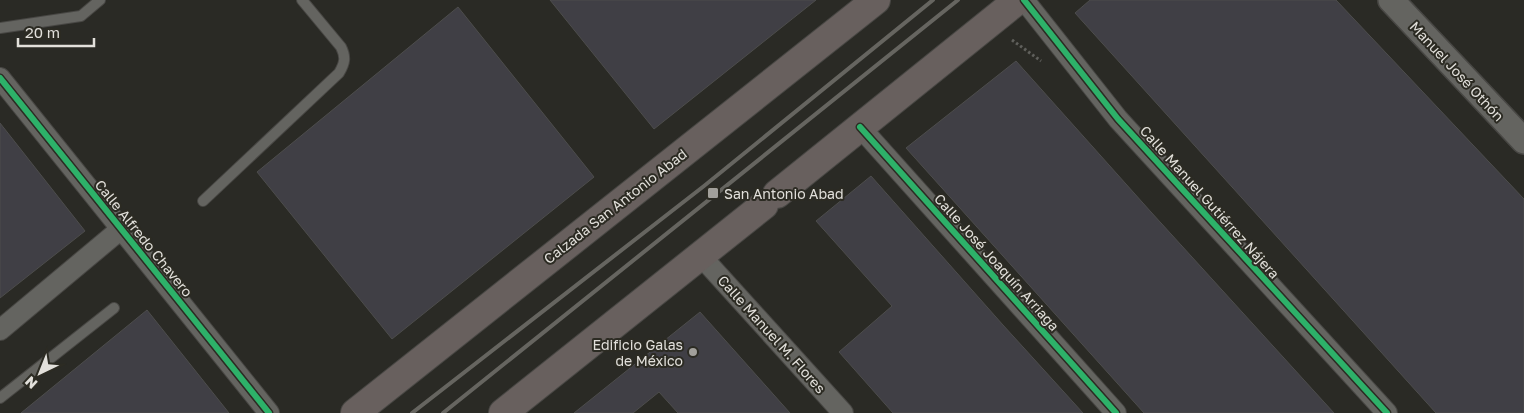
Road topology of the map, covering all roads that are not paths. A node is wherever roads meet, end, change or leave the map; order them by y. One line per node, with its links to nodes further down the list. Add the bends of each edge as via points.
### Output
1 (100, 0): 7 (lane, via 81,16)
2 (302, 0): 11 (lane, via 340,47 345,56 344,65)
3 (876, 0): 18 (highway, Calzada San Antonio Abad)
4 (1018, 0): 9 (highway)
5 (1024, 0): 22 (street, Calle Manuel Gutiérrez Nájera, via 1118,119)
6 (1391, 0): 10 (street, Manuel José Othón)
7 (0, 28)
8 (0, 78): 12 (street, Calle Alfredo Chavero)
9 (860, 127): 13 (highway); 21 (street, Calle José Joaquín Arriaga)
10 (1524, 141)
11 (203, 201)
12 (121, 229): 15 (street); 17 (street, Calle Alfredo Chavero)
13 (700, 255): 19 (highway); 20 (street, Calle Manuel M. Flores)
14 (114, 308): 16 (lane)
15 (0, 330)
16 (0, 398)
17 (269, 413)
18 (356, 413)
19 (503, 413)
20 (843, 413)
21 (1116, 413)
22 (1387, 413)

